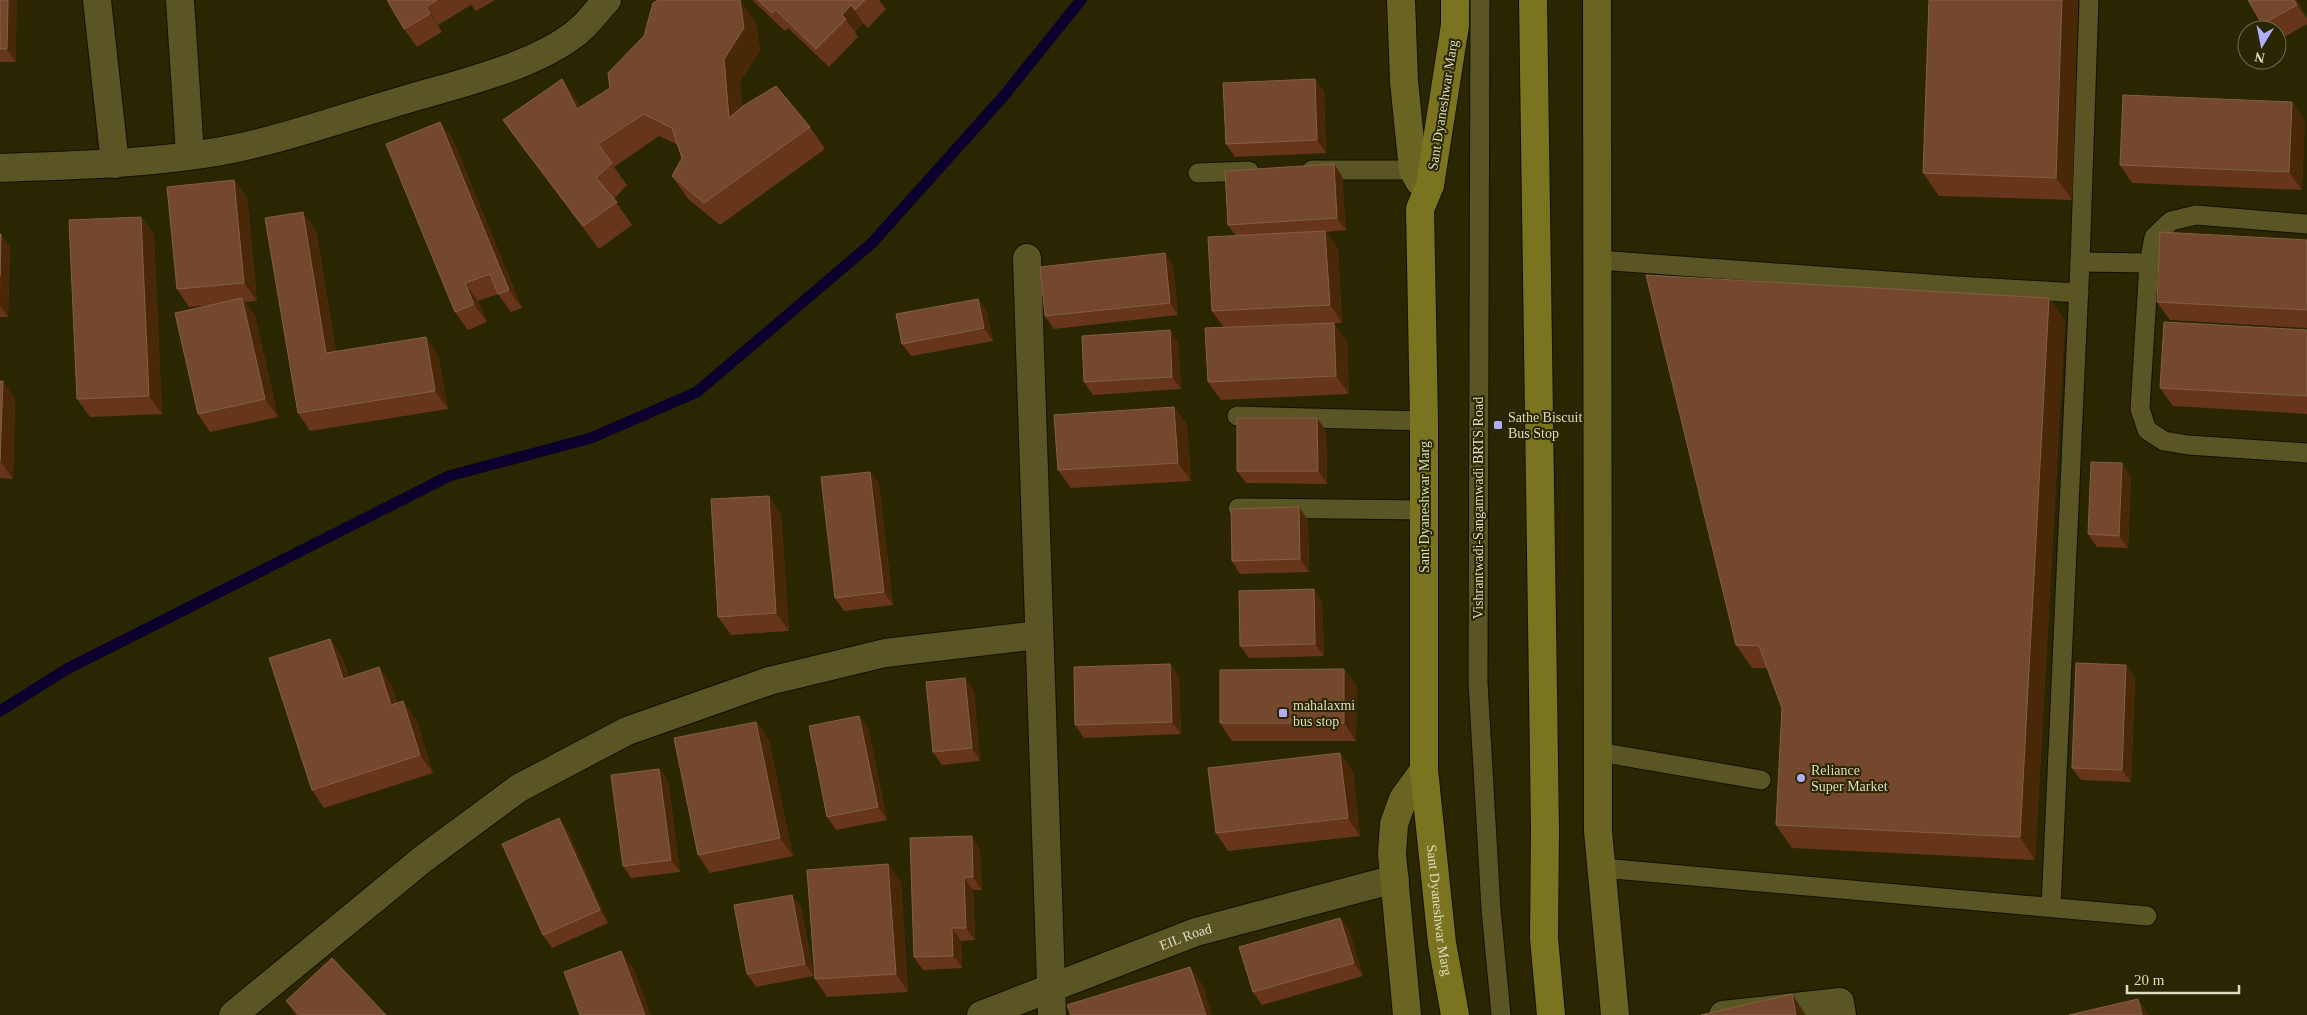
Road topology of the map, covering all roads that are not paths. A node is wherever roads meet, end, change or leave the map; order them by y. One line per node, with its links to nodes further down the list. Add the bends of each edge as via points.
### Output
1 (98, 0): 11 (street)
2 (180, 0): 10 (street)
3 (607, 0): 10 (street, via 583,27 553,48 517,64 300,130 222,150)
4 (1401, 0): 16 (street, via 1404,81)
5 (1454, 0): 16 (main road, Sant Dyaneshwar Marg, via 1456,25)
6 (1480, 0): 42 (lane, Vishrantwadi-Sangamwadi BRTS Road, via 1478,682 1491,909)
7 (1533, 0): 43 (main road, via 1544,938)
8 (1597, 0): 19 (street)
9 (2089, 0): 20 (lane)
10 (190, 154): 11 (street)
11 (115, 164): 12 (street)
12 (0, 168)
13 (1293, 170): 16 (lane, via 1350,169)
14 (1264, 171): 15 (lane)
15 (1198, 173)
16 (1422, 178): 24 (main road, Sant Dyaneshwar Marg)
17 (2307, 224): 21 (lane, via 2196,215 2171,221 2154,237)
18 (1026, 258): 28 (street)
19 (1598, 260): 22 (lane); 29 (street)
20 (2080, 262): 21 (lane); 22 (lane)
21 (2149, 263): 25 (lane, via 2140,409 2146,430 2164,441 2188,445)
22 (2079, 293): 34 (lane)
23 (1237, 416): 24 (lane)
24 (1424, 421): 27 (main road, Sant Dyaneshwar Marg)
25 (2307, 453)
26 (1238, 508): 27 (lane)
27 (1424, 510): 30 (main road, Sant Dyaneshwar Marg)
28 (1039, 635): 36 (street); 37 (street, via 885,653 769,681 627,731 519,788 423,859)
29 (1599, 752): 31 (lane); 32 (street, via 1598,831)
30 (1424, 770): 33 (street, via 1403,800 1394,824 1392,854); 41 (main road, Sant Dyaneshwar Marg, via 1442,943)
31 (1761, 780)
32 (1602, 868): 34 (lane); 44 (street)
33 (1396, 879): 36 (street, EIL Road, via 1196,932); 40 (street)
34 (2051, 907): 35 (lane)
35 (2147, 916)
36 (1051, 988): 38 (street, EIL Road); 39 (street)
37 (233, 1015)
38 (981, 1015)
39 (1052, 1015)
40 (1407, 1015)
41 (1455, 1015)
42 (1501, 1015)
43 (1551, 1015)
44 (1615, 1015)
45 (1723, 1015): 46 (street, via 1840,1002)
46 (1842, 1015)

